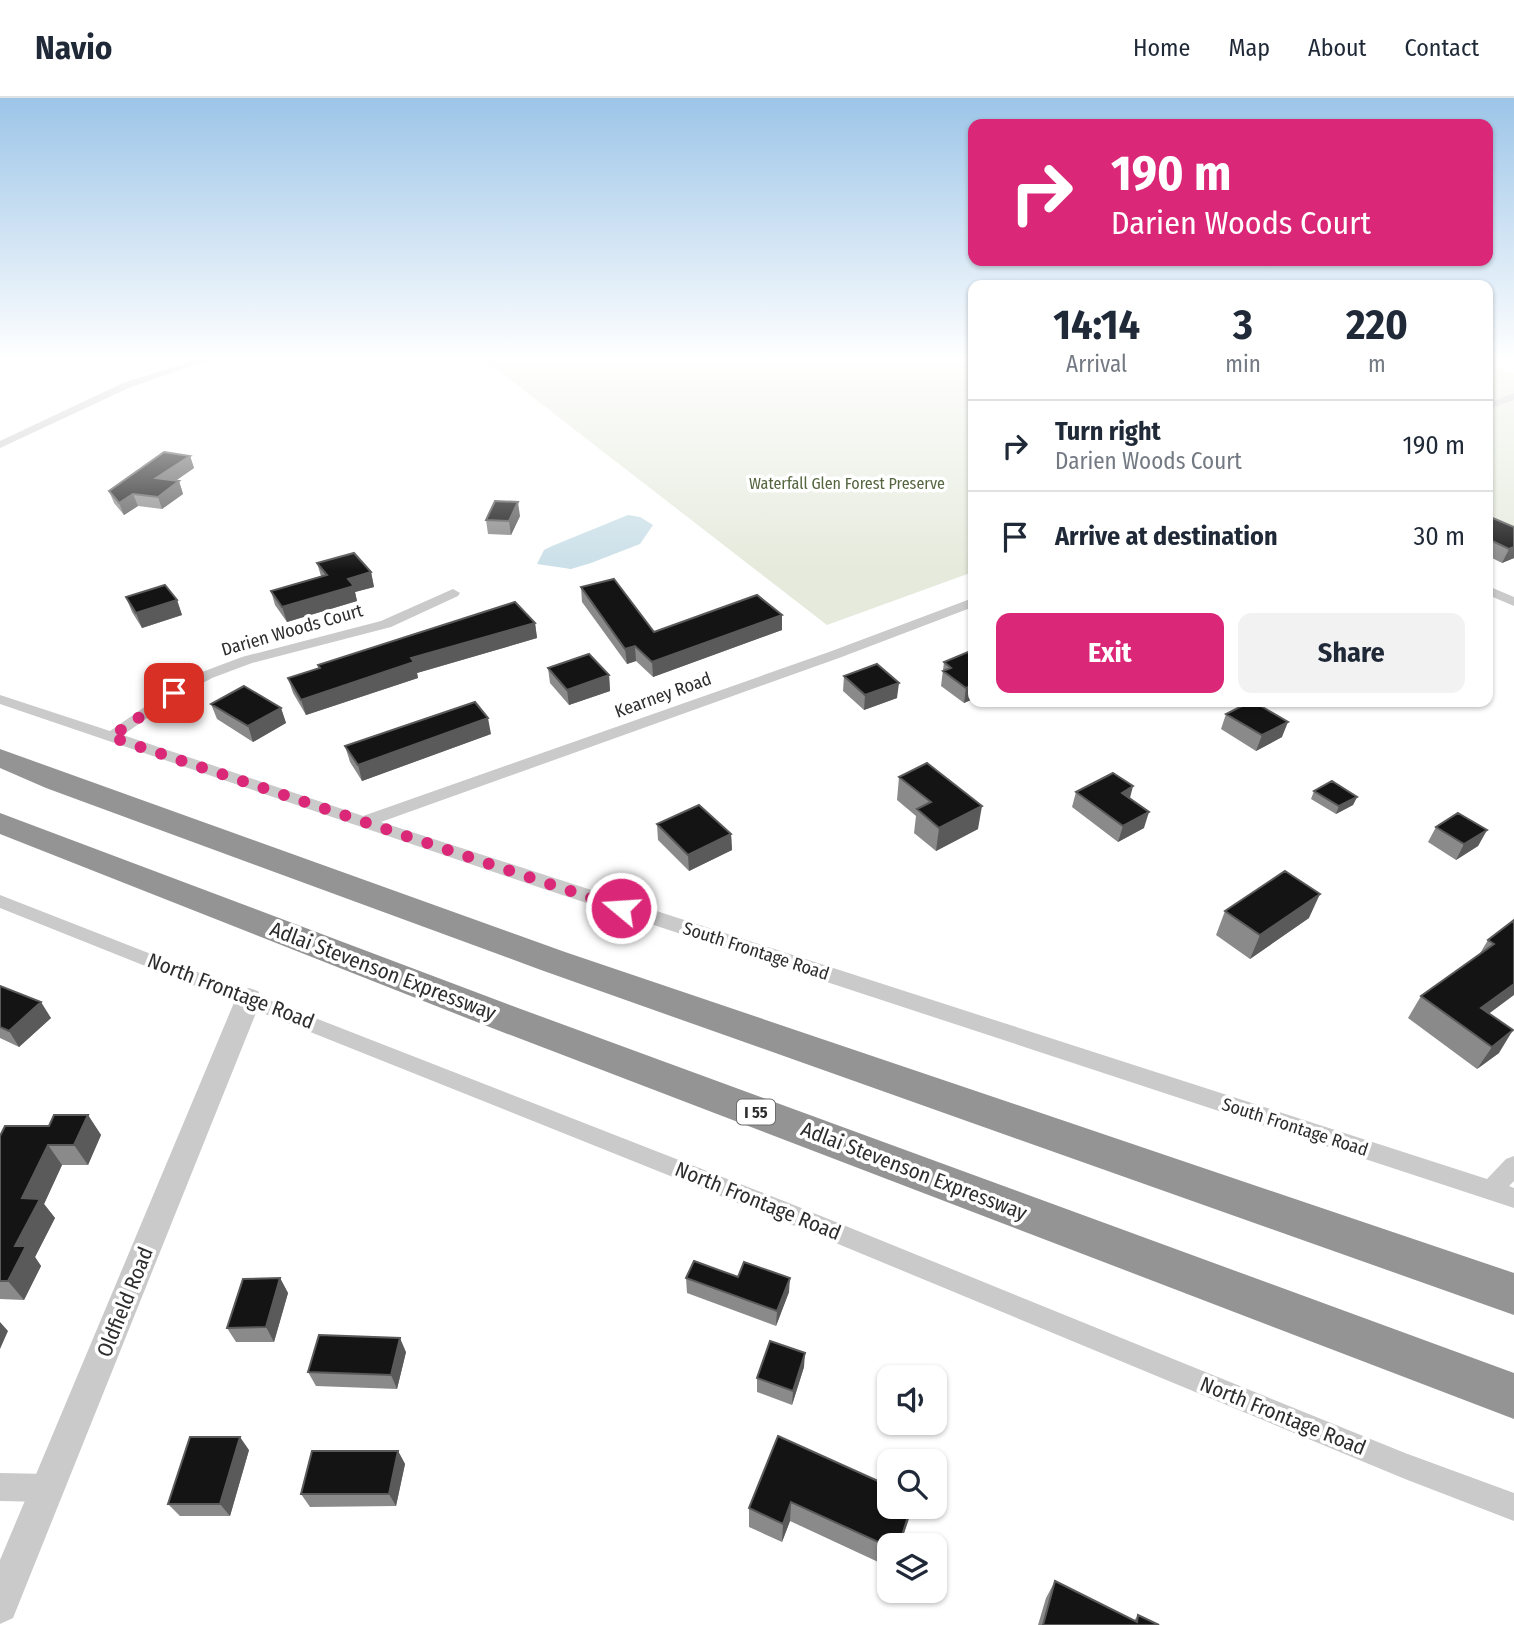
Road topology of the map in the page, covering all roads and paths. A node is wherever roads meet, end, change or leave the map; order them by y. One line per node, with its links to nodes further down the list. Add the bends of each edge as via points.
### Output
1 (33, 429): 2 (street)
2 (0, 445)
3 (1493, 592): 5 (street)
4 (453, 593): 8 (street, Darien Woods Court, via 359,632 247,660 207,675)
5 (1514, 602)
6 (968, 604): 10 (street, Kearney Road)
7 (0, 699): 8 (street, South Frontage Road)
8 (111, 737): 10 (street, South Frontage Road)
9 (0, 758): 17 (highway, via 553,961)
10 (366, 821): 15 (street, South Frontage Road, via 555,887)
11 (0, 824): 18 (highway, Adlai Stevenson Expressway / I 55)
12 (0, 901): 13 (street, North Frontage Road)
13 (249, 998): 20 (street, Oldfield Road); 21 (street, North Frontage Road)
14 (1514, 1166): 15 (street)
15 (1491, 1190): 16 (street, South Frontage Road)
16 (1514, 1198)
17 (1514, 1294)
18 (1514, 1396)
19 (0, 1487): 20 (street)
20 (48, 1488): 22 (street, Oldfield Road)
21 (1514, 1507)
22 (0, 1605)

